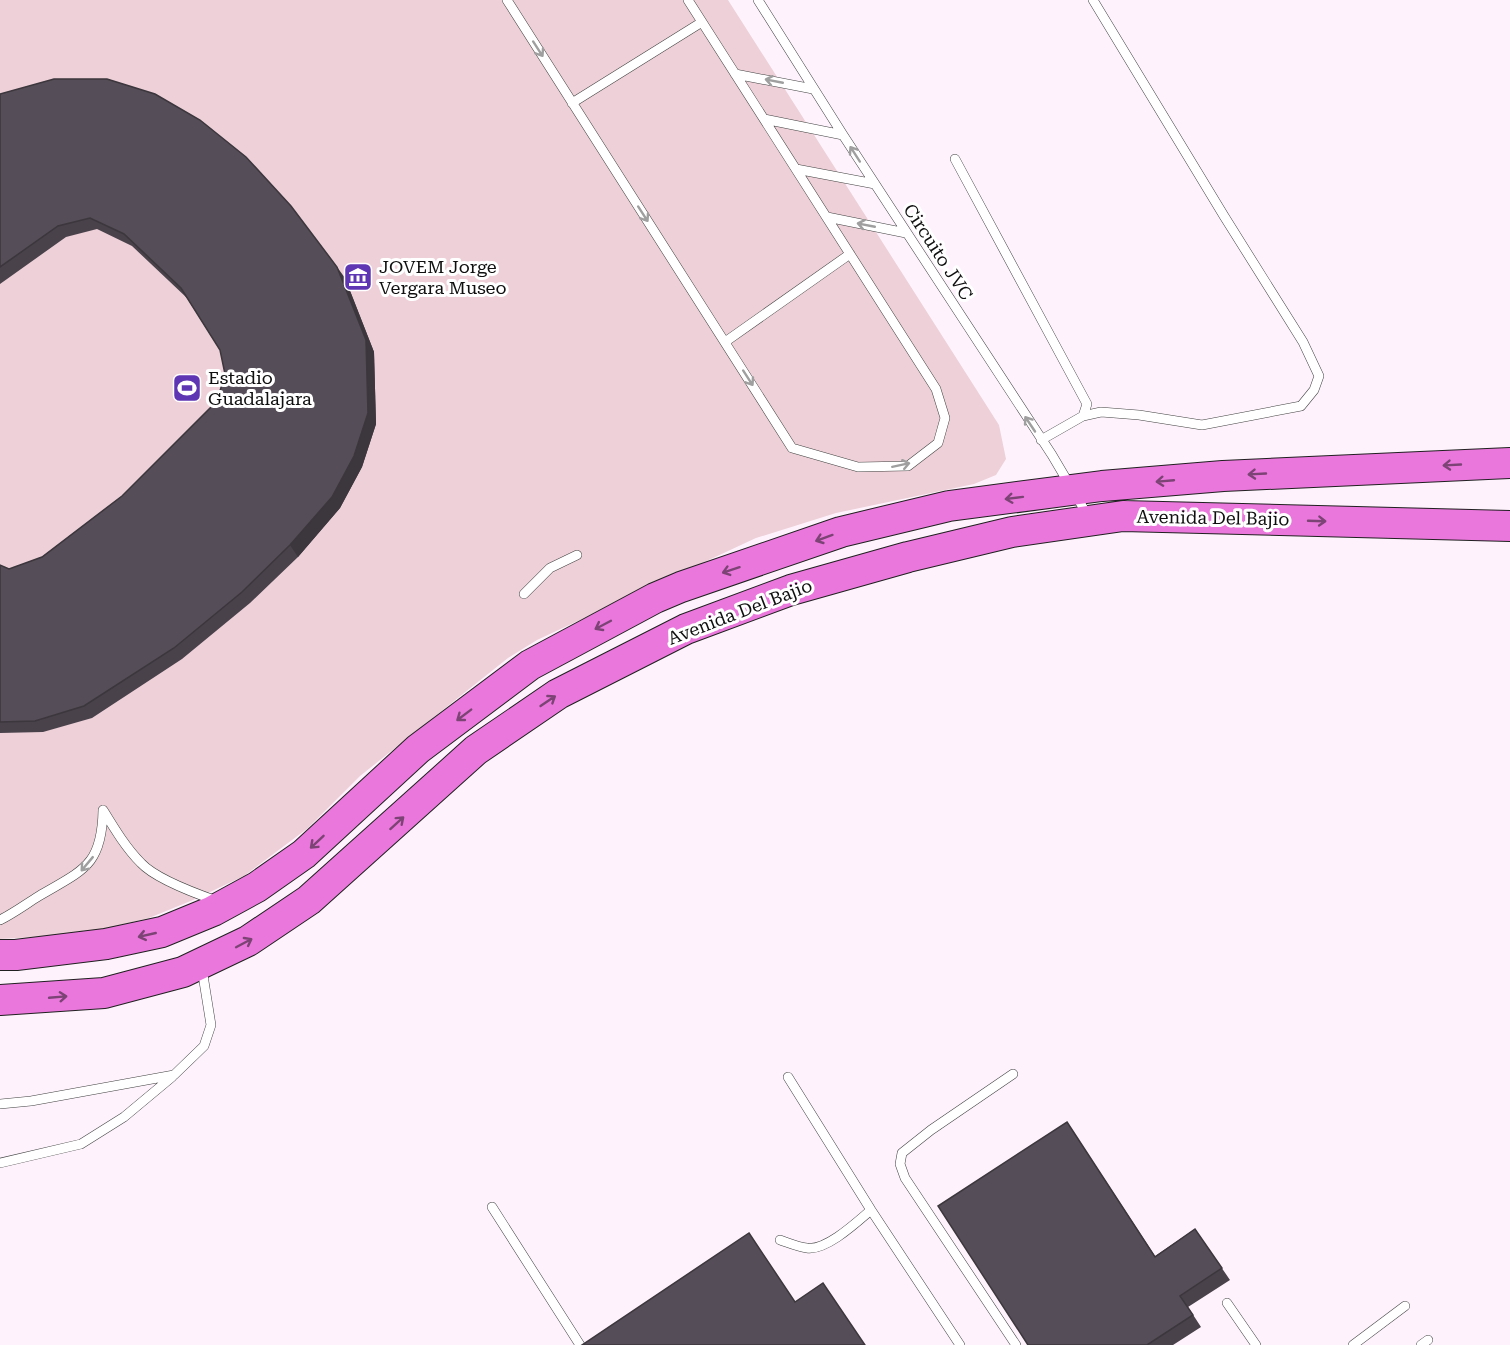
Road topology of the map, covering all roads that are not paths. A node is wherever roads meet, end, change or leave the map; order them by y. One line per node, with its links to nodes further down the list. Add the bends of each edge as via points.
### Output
1 (507, 0): 8 (lane, one-way to 8)
2 (688, 0): 5 (lane)
3 (758, 0): 7 (lane, Circuito JVC)
4 (1093, 0): 18 (lane, via 1303,342 1319,376 1301,406 1202,425 1101,412)
5 (702, 22): 6 (lane); 8 (lane)
6 (735, 74): 7 (lane, one-way to 6); 9 (lane)
7 (813, 89): 10 (lane, Circuito JVC)
8 (572, 103): 17 (lane, one-way to 17)
9 (764, 119): 10 (lane); 12 (lane)
10 (843, 135): 13 (lane, Circuito JVC, one-way to 10)
11 (955, 159): 18 (lane, via 1087,404)
12 (795, 169): 13 (lane); 14 (lane)
13 (875, 184): 15 (lane, Circuito JVC)
14 (826, 217): 15 (lane, one-way to 14); 16 (lane)
15 (906, 233): 19 (lane, Circuito JVC, one-way to 15)
16 (850, 254): 17 (lane); 17 (lane, one-way to 16, via 792,448 858,467 908,466 938,442 945,418 936,389)
17 (725, 342)
18 (1083, 416): 19 (lane)
19 (1041, 440): 21 (lane, Circuito JVC)
20 (1510, 463): 21 (main road, Avenida Del Bajio, one-way to 21, via 1223,476)
21 (1072, 491): 22 (lane, Circuito JVC); 26 (main road, Avenida Del Bajio, one-way to 26, via 949,506 841,532 655,598 531,665 418,749 304,854)
22 (1091, 520): 23 (main road, Avenida Del Bajio, one-way to 23, via 1135,516); 29 (main road, Avenida Del Bajio, one-way to 22, via 248,941 309,900 476,750 558,694 686,629 791,590 908,556 1012,532)
23 (1510, 526)
24 (577, 555): 25 (lane, via 550,568)
25 (524, 594)
26 (225, 904): 27 (lane, one-way to 27, via 177,885 142,865 103,810 95,855 80,873); 28 (main road, Avenida Del Bajio, one-way to 28, via 162,932 117,942)
27 (0, 920)
28 (0, 955)
29 (201, 963): 30 (main road, Avenida Del Bajio, one-way to 29, via 104,993 183,972); 32 (lane, via 211,1025 204,1046)
30 (0, 1000)
31 (1013, 1074): 43 (lane, via 902,1153 900,1164 905,1178)
32 (174, 1075): 34 (lane); 35 (lane, via 123,1117 81,1144)
33 (788, 1077): 37 (lane)
34 (0, 1104)
35 (0, 1163)
36 (492, 1207): 41 (lane)
37 (871, 1210): 38 (lane, via 819,1247 808,1249); 42 (lane)
38 (780, 1240)
39 (1227, 1303): 44 (lane)
40 (1405, 1306): 45 (lane)
41 (580, 1345)
42 (960, 1345)
43 (1016, 1345)
44 (1256, 1345)
45 (1353, 1345)

